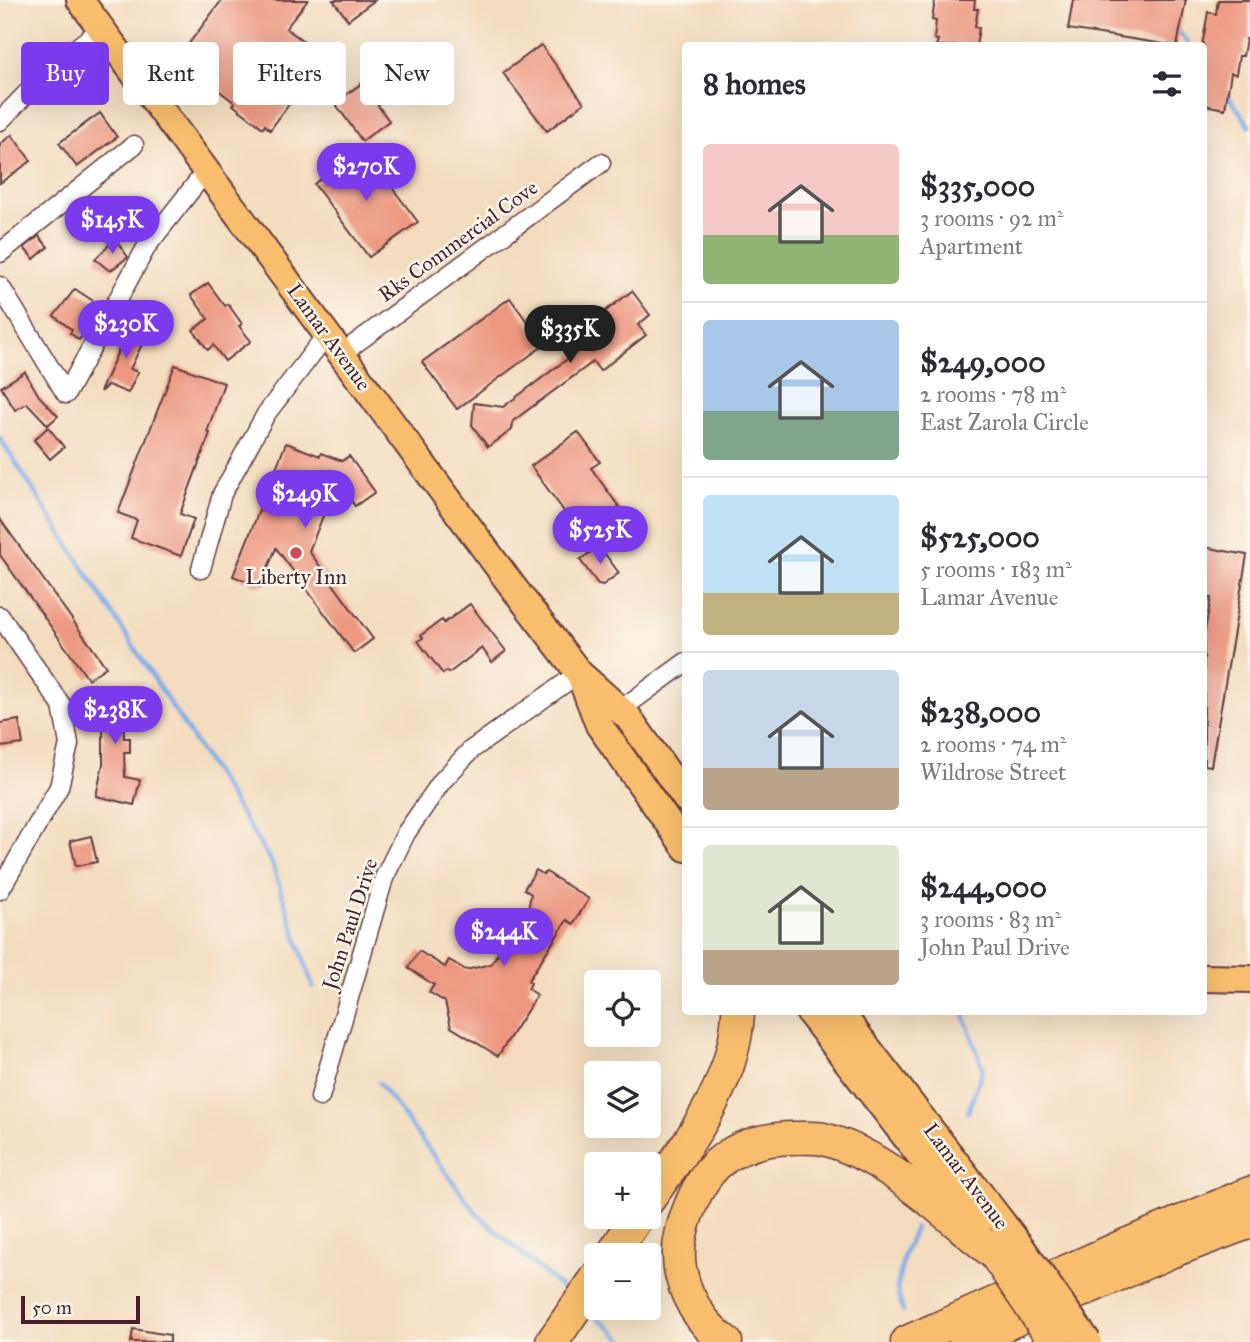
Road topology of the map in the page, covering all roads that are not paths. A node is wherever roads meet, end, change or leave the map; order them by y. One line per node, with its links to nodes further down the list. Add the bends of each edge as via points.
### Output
1 (80, 0): 2 (main road, Lamar Avenue)
2 (101, 29): 3 (street, via 53,66); 6 (main road, Lamar Avenue)
3 (0, 121)
4 (134, 145): 7 (street)
5 (601, 163): 9 (street, Rks Commercial Cove)
6 (206, 171): 8 (street, via 147,246 66,394); 9 (main road, Lamar Avenue)
7 (0, 253)
8 (0, 286)
9 (334, 344): 10 (street, Rks Commercial Cove, via 266,414 222,494); 13 (main road, Lamar Avenue)
10 (201, 569)
11 (0, 616): 17 (street, via 62,706 69,744 59,787)
12 (682, 665): 14 (street)
13 (579, 673): 14 (main road, Lamar Avenue); 16 (main road, Lamar Avenue, via 599,725); 24 (street, John Paul Drive, via 471,750 442,781 406,833 384,878)
14 (620, 710): 15 (main road, Lamar Avenue)
15 (682, 793)
16 (682, 842)
17 (6, 864): 18 (street)
18 (0, 890)
19 (1207, 978): 20 (main road)
20 (1250, 979)
21 (738, 1015): 25 (highway, via 733,1055 716,1097)
22 (812, 1015): 28 (main road, Lamar Avenue)
23 (849, 1018): 28 (main road, Lamar Avenue)
24 (320, 1097)
25 (661, 1181)
26 (1250, 1193): 32 (highway)
27 (1250, 1222): 33 (highway)
28 (1008, 1250): 31 (highway, via 852,1150 819,1138 757,1142 737,1150 705,1178 680,1236 679,1254 690,1300); 34 (highway, Lamar Avenue, bridge); 35 (main road, Lamar Avenue, bridge)
29 (584, 1296): 30 (highway)
30 (552, 1342)
31 (726, 1342)
32 (907, 1342)
33 (965, 1342)
34 (1055, 1342)
35 (1088, 1342)

